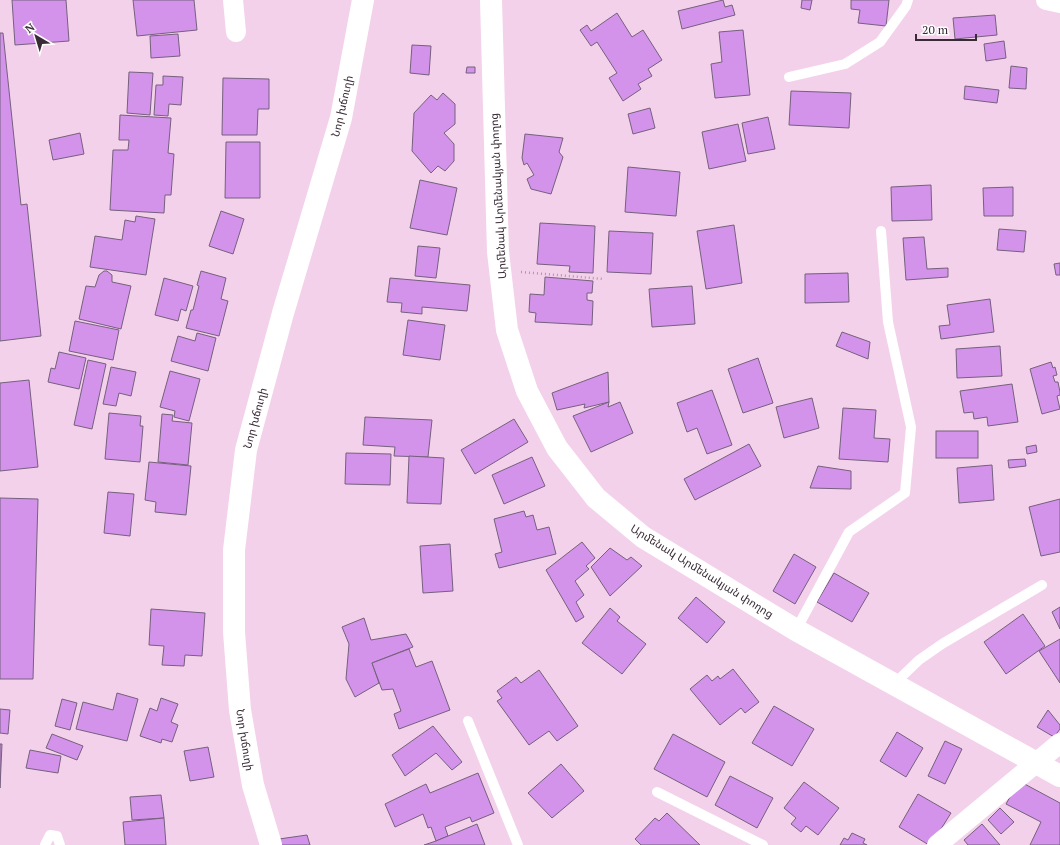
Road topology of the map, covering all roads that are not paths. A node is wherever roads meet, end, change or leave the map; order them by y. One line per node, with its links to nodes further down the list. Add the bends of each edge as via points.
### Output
1 (234, 0): 7 (street)
2 (363, 0): 20 (main road, Նոր խճուղի, via 341,118 283,313 246,450 234,550 234,632 240,710 253,785)
3 (491, 0): 11 (main road, Արմենակ Արմենակյան փողոց, via 498,252 507,330 527,391 557,448 596,498 643,537)
4 (908, 0): 8 (lane, via 880,42 845,64)
5 (1046, 0): 6 (street)
6 (1060, 4)
7 (236, 32)
8 (789, 77)
9 (881, 231): 11 (lane, via 888,322 911,426 905,493 849,532)
10 (1042, 586): 12 (lane, via 942,644 919,660)
11 (796, 630): 12 (main road, Արմենակ Արմենակյան փողոց)
12 (894, 684): 15 (main road, Արմենակ Արմենակյան փողոց)
13 (468, 721): 21 (lane)
14 (1060, 743): 15 (street)
15 (1035, 762): 16 (main road, Արմենակ Արմենակյան փողոց); 23 (street)
16 (1060, 776)
17 (657, 792): 22 (lane)
18 (45, 845): 19 (lane, via 50,835 57,836)
19 (60, 845)
20 (271, 845)
21 (518, 845)
22 (763, 845)
23 (937, 845)

